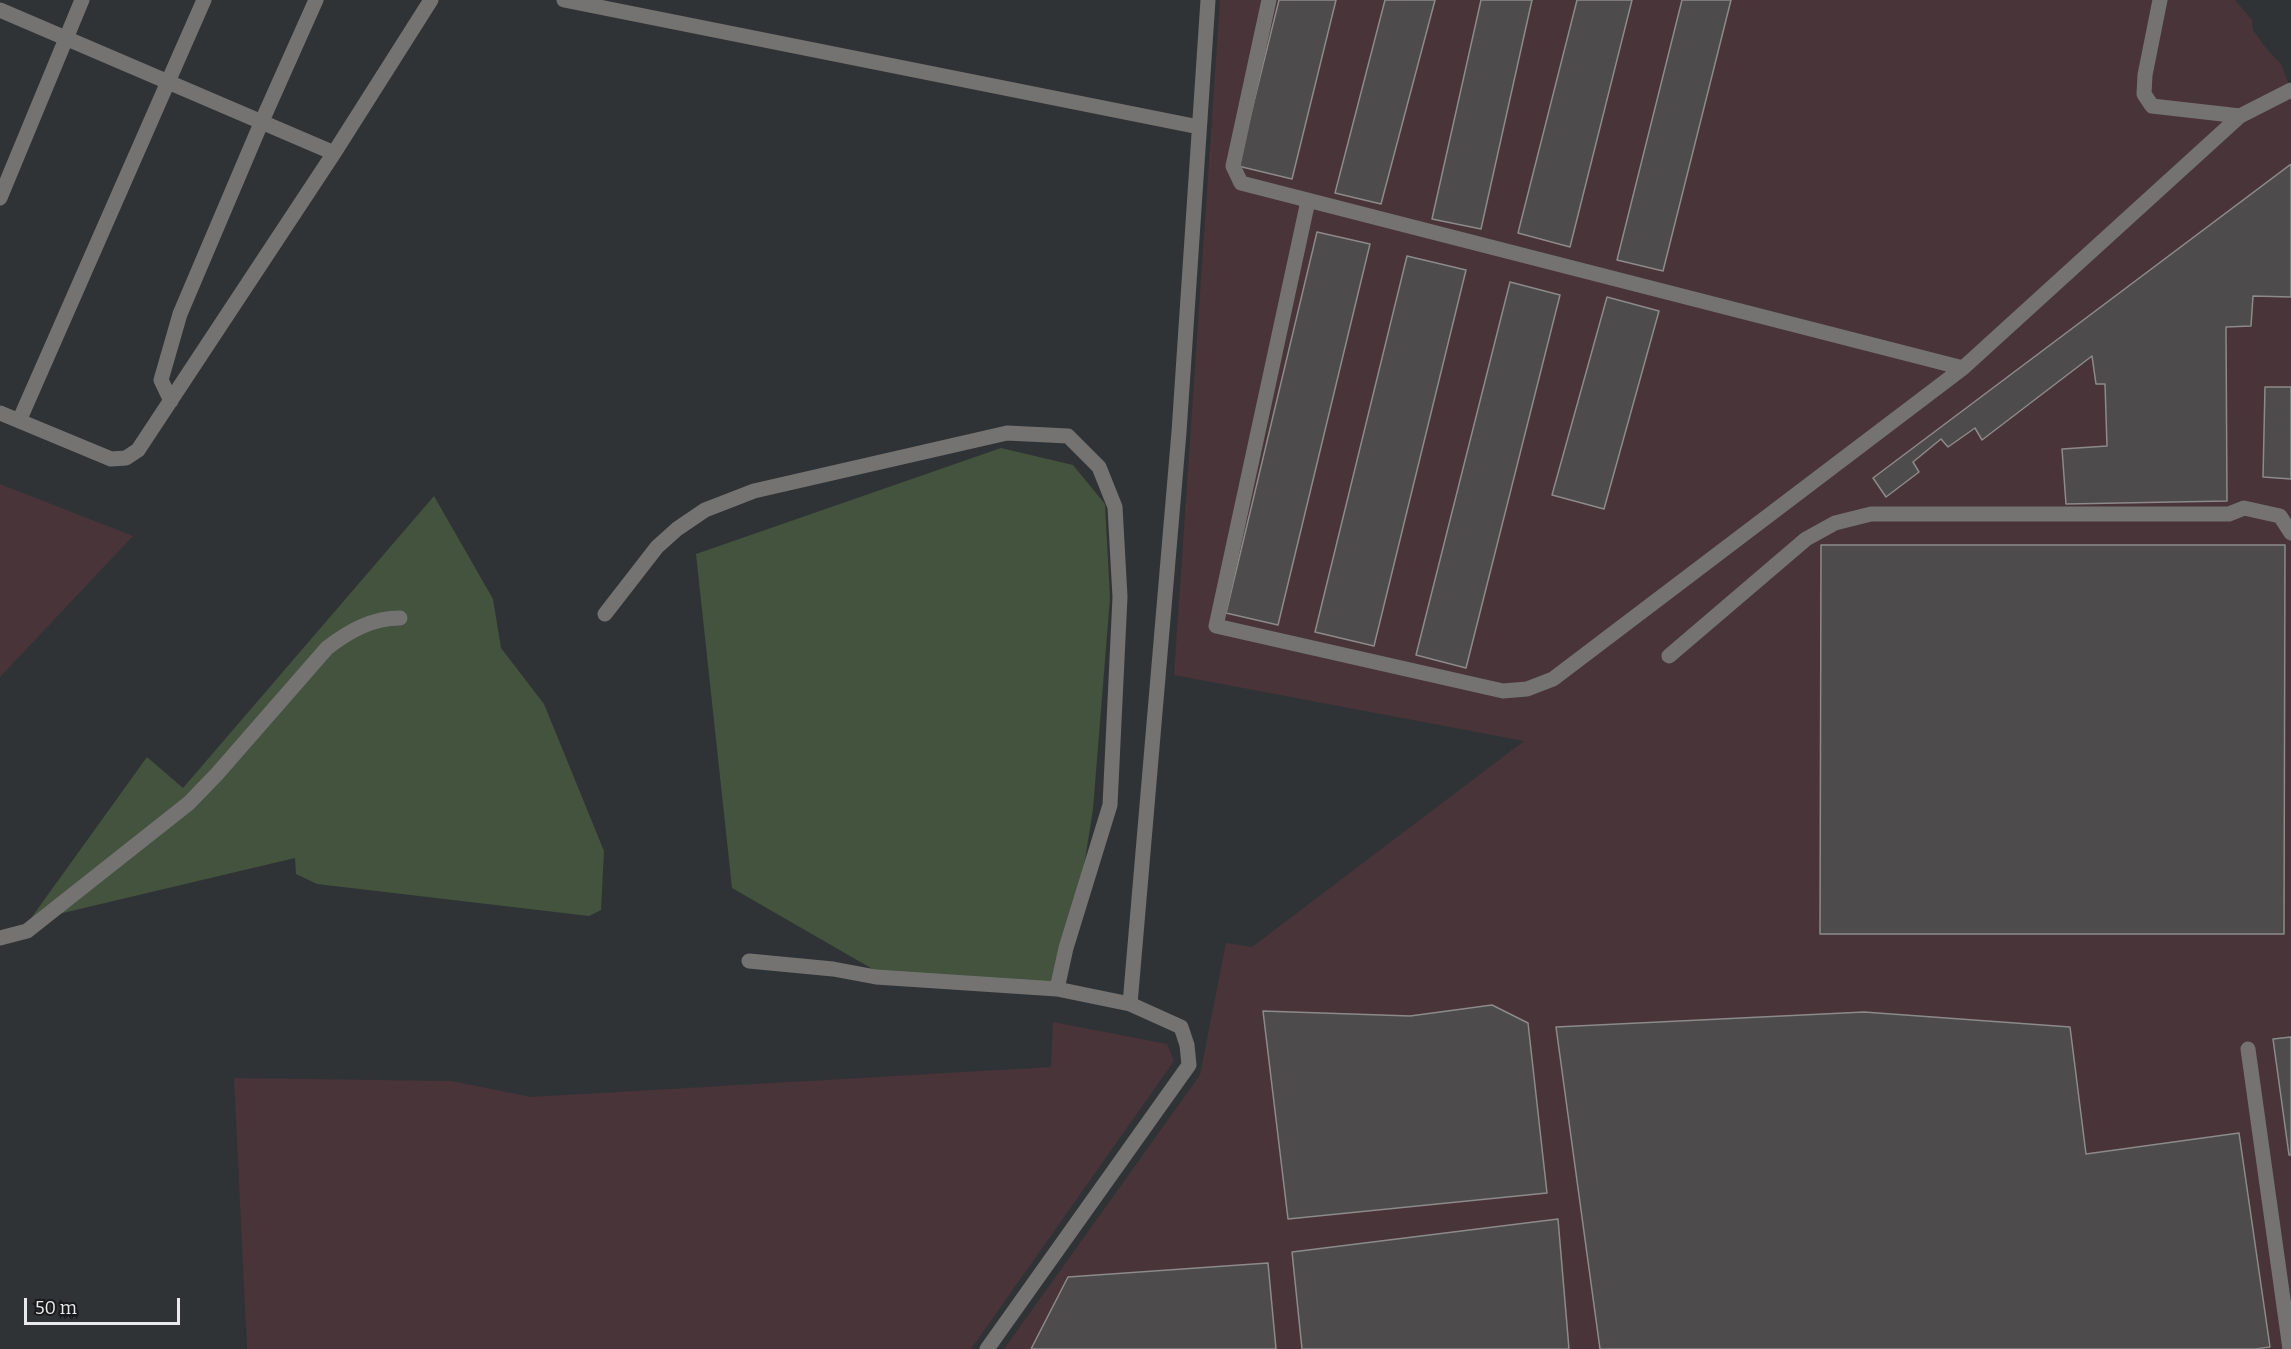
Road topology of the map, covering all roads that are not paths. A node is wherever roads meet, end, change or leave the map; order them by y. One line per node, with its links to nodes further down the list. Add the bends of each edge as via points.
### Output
1 (82, 0): 10 (street)
2 (204, 0): 11 (street)
3 (316, 0): 14 (street)
4 (432, 0): 16 (street)
5 (564, 0): 15 (street)
6 (1208, 0): 15 (street)
7 (1269, 0): 18 (street, via 1233,166 1241,183)
8 (2160, 0): 13 (street, via 2145,75 2144,94 2152,106)
9 (0, 10): 10 (street)
10 (66, 38): 11 (street); 17 (street)
11 (169, 82): 14 (street); 22 (street)
12 (2291, 90): 13 (street)
13 (2240, 116): 19 (street)
14 (262, 121): 16 (street); 20 (street, via 180,314 161,380)
15 (1199, 127): 30 (street, via 1179,432)
16 (334, 153): 20 (street)
17 (0, 198)
18 (1308, 201): 19 (street); 19 (street, via 1216,626 1503,691 1527,689 1553,679)
19 (1963, 368)
20 (171, 400): 22 (street, via 138,450 126,458 111,459)
21 (0, 413): 22 (street)
22 (19, 421)
23 (2291, 533): 26 (street, via 2280,516 2244,508 2229,514 1871,514 1835,523 1806,539)
24 (605, 614): 29 (street, via 657,547 677,528 705,510 745,494 1007,433 1068,436 1099,467 1115,507 1120,597 1110,805 1065,948)
25 (400, 618): 27 (street, via 383,618 347,633 327,648 189,803 27,931)
26 (1669, 656)
27 (0, 938)
28 (749, 961): 29 (street, via 876,977)
29 (1057, 989): 30 (street)
30 (1130, 1004): 32 (street, via 1181,1027 1189,1065)
31 (2248, 1049): 33 (street)
32 (987, 1349)
33 (2289, 1349)

